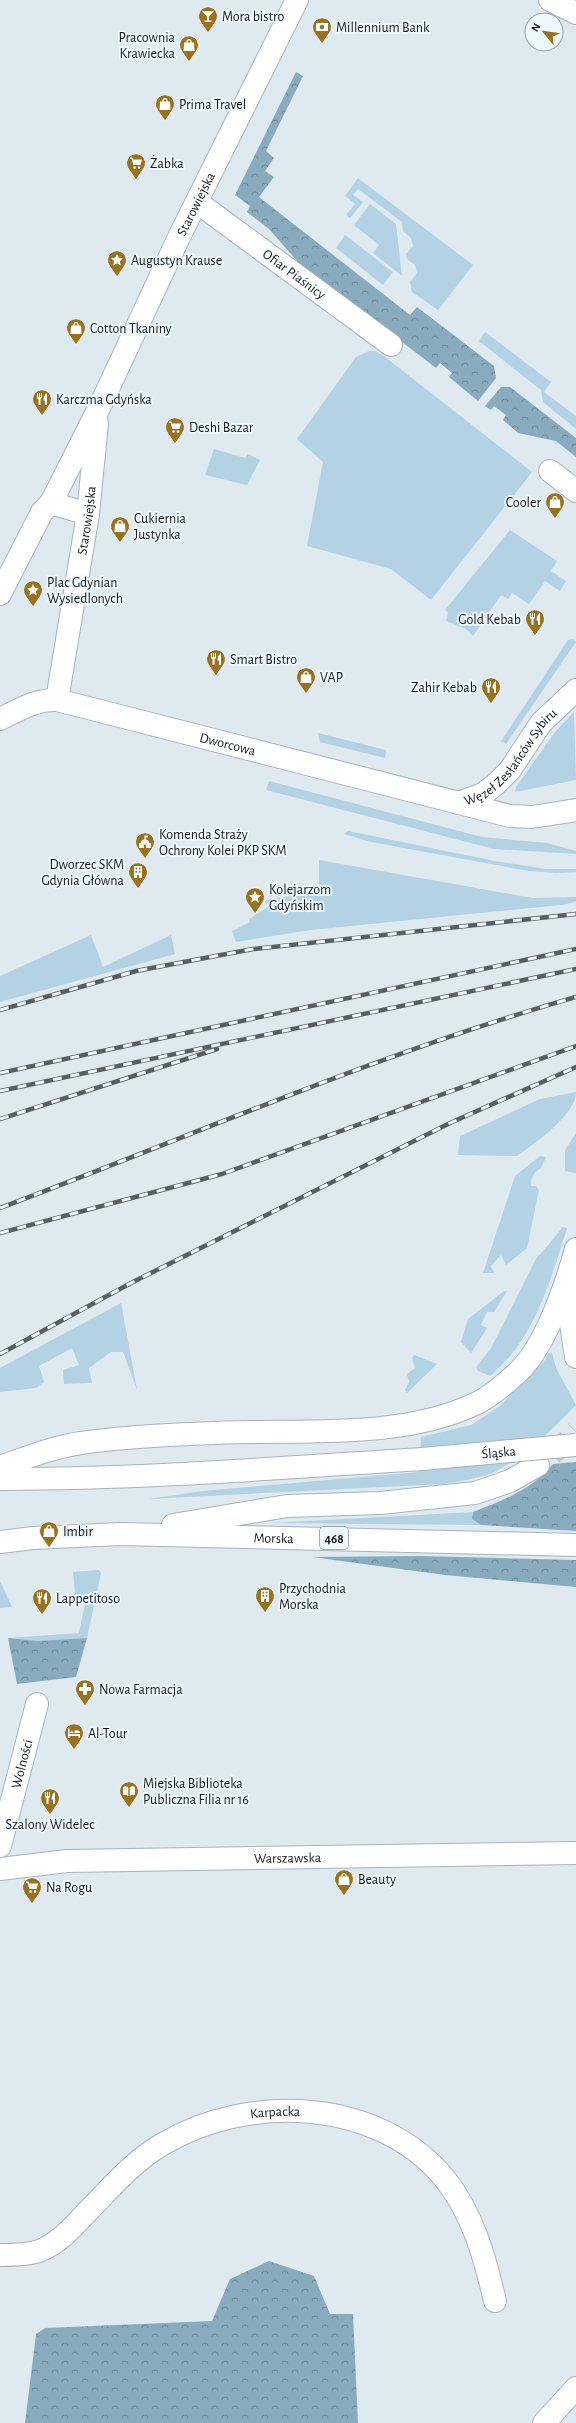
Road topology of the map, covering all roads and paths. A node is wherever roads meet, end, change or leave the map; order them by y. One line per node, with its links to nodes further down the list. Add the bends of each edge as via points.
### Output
1 (297, 0): 4 (main road, Starowiejska)
2 (550, 0): 3 (main road)
3 (576, 13)
4 (197, 202): 5 (main road, Ofiar Piaśnicy); 6 (main road, Starowiejska)
5 (391, 345)
6 (98, 410): 9 (main road, Starowiejska); 10 (main road, Starowiejska)
7 (550, 471): 8 (main road)
8 (576, 491)
9 (51, 503): 10 (main road); 11 (main road, Starowiejska, via 42,512)
10 (88, 514): 13 (main road, Starowiejska)
11 (2, 589)
12 (576, 690): 15 (main road, Węzeł Zesłańców Sybiru, via 541,723 510,770 483,794)
13 (57, 700): 14 (main road, Dworcowa, via 32,703); 15 (main road, Dworcowa)
14 (0, 719)
15 (458, 803): 16 (main road, Węzeł Zesłańców Sybiru, via 510,816 532,817)
16 (576, 810)
17 (576, 1249): 18 (main road)
18 (570, 1272): 19 (main road, via 570,1324); 22 (main road, via 541,1341 519,1372 474,1405 429,1420 351,1431 166,1436 80,1443)
19 (576, 1357)
20 (576, 1445): 23 (main road, Śląska, bridge, via 199,1474)
21 (538, 1465): 24 (main road, via 510,1482 475,1493 380,1503 287,1506)
22 (0, 1467)
23 (0, 1479)
24 (121, 1534): 25 (main road, Morska / 468); 26 (main road, Morska / 468)
25 (0, 1542)
26 (576, 1545)
27 (37, 1704): 28 (main road, Wolności)
28 (0, 1846)
29 (576, 1853): 30 (main road, Warszawska, via 67,1861)
30 (0, 1868)
31 (0, 2255): 32 (main road, Karpacka, via 38,2251 65,2235 141,2159 184,2133 209,2123 251,2114 330,2114 358,2120 402,2140 434,2166 467,2213 485,2261)
32 (495, 2301)
33 (576, 2388): 34 (main road)
34 (544, 2423)

